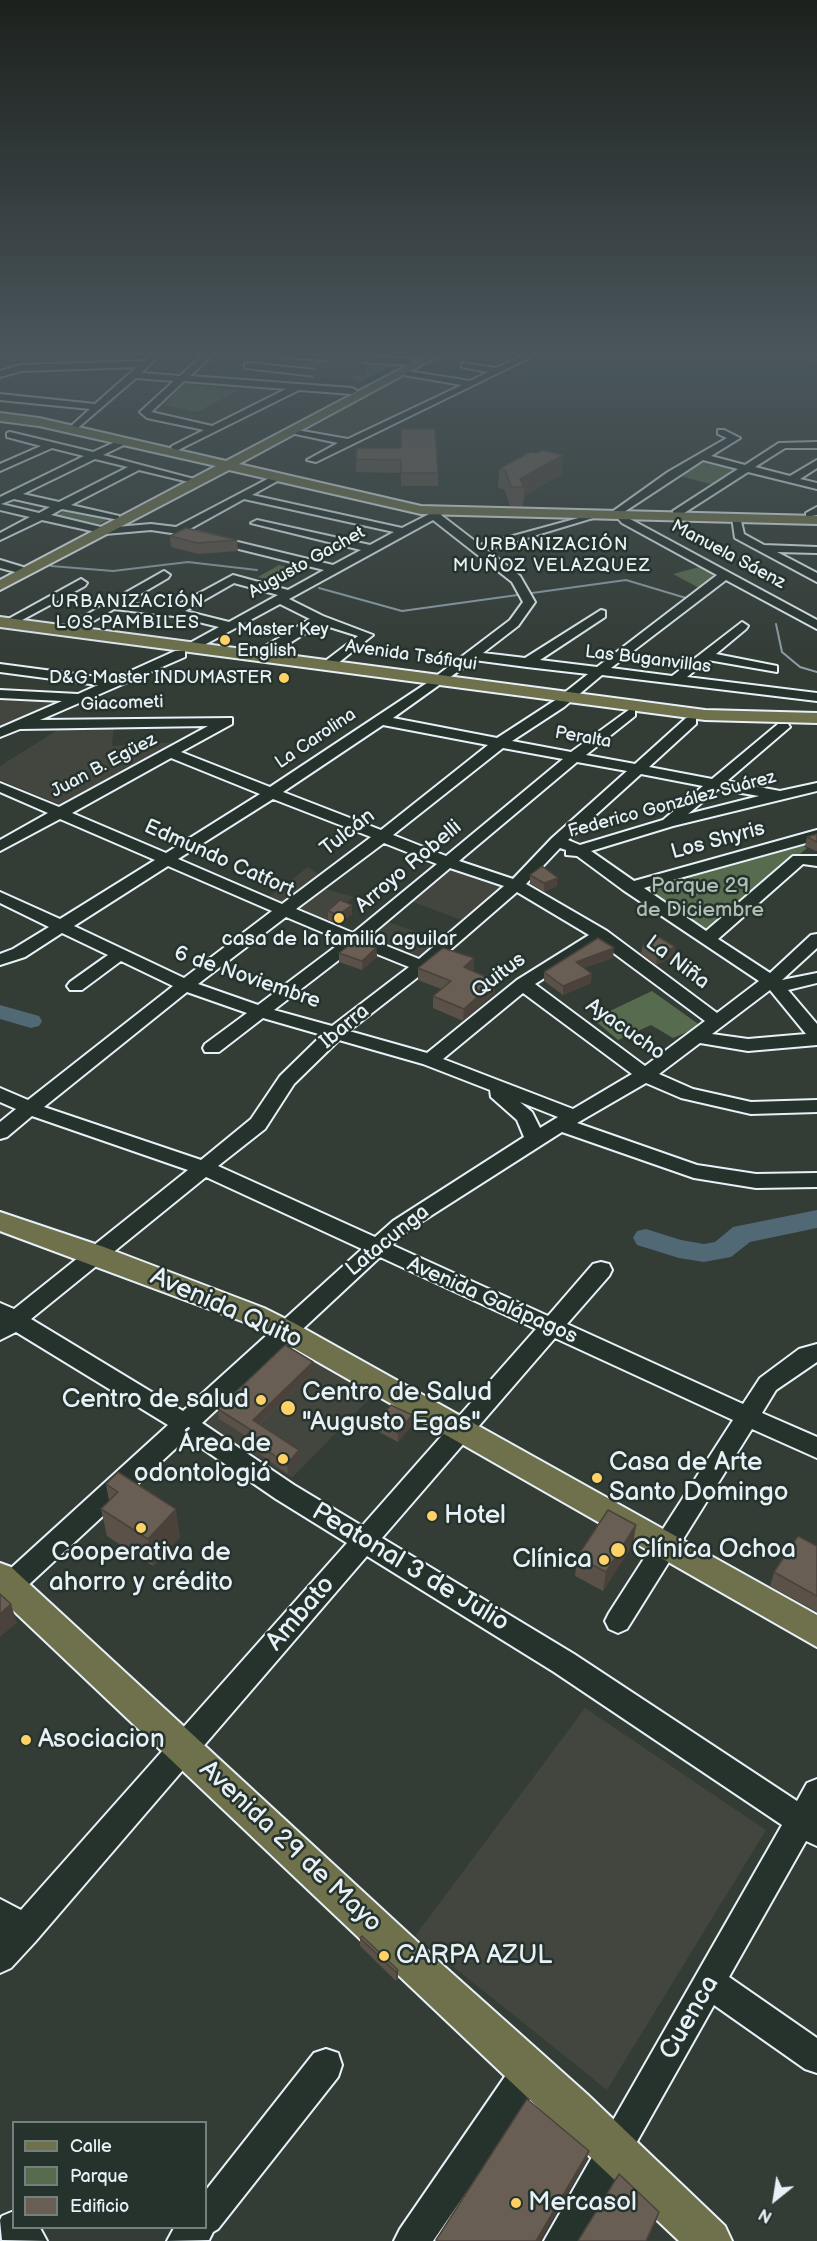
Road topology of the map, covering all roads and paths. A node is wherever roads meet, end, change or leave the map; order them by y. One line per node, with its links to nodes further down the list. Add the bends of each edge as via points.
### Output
1 (21, 459): 16 (street)
2 (87, 459): 22 (street)
3 (102, 459): 15 (street)
4 (210, 459): 13 (main road)
5 (215, 459): 13 (main road)
6 (233, 459): 13 (main road)
7 (234, 459): 13 (main road)
8 (315, 459): 12 (street)
9 (700, 459): 30 (street)
10 (708, 459): 17 (street)
11 (761, 459): 17 (street)
12 (312, 460)
13 (227, 462): 18 (main road); 19 (main road); 30 (main road, via 429,506); 37 (main road)
14 (817, 463): 20 (street)
15 (136, 467): 19 (street); 25 (street)
16 (0, 468)
17 (746, 468): 20 (street); 29 (street)
18 (277, 477): 23 (street); 28 (main road)
19 (189, 478): 34 (main road)
20 (791, 480): 21 (street)
21 (817, 486)
22 (12, 495): 24 (street); 25 (street)
23 (243, 496): 26 (street); 38 (street)
24 (0, 501)
25 (60, 506): 32 (street); 34 (street)
26 (287, 506): 36 (street); 39 (street)
27 (0, 507): 32 (street)
28 (437, 513): 33 (main road); 39 (street, Augusto Gachet); 44 (street, La Carolina)
29 (677, 513): 30 (main road); 31 (main road)
30 (619, 515): 33 (main road); 35 (main road); 49 (street, Manuela Sáenz)
31 (815, 515): 35 (main road)
32 (40, 516): 37 (street); 40 (street)
33 (589, 516): 44 (street)
34 (115, 518): 37 (main road)
35 (736, 519): 42 (street, via 739,536)
36 (249, 528): 41 (street); 43 (street)
37 (100, 530): 38 (street, via 151,527); 47 (main road); 54 (main road)
38 (178, 531): 41 (street)
39 (404, 531): 43 (street, Augusto Gachet)
40 (0, 537)
41 (224, 542): 48 (street)
42 (758, 547): 45 (street); 52 (street)
43 (370, 549): 48 (street, Augusto Gachet)
44 (479, 549): 67 (street, La Carolina, via 526,595 514,623)
45 (817, 550)
46 (0, 564): 47 (street)
47 (19, 569): 51 (main road)
48 (333, 569): 55 (street, Augusto Gachet)
49 (726, 574): 60 (street, Manuela Sáenz); 73 (street, Tulcán)
50 (164, 575): 56 (street)
51 (0, 578)
52 (817, 578)
53 (81, 583): 61 (street)
54 (0, 586)
55 (284, 597): 57 (street, via 233,579); 59 (street); 62 (street, Augusto Gachet)
56 (113, 605): 57 (street); 64 (street)
57 (174, 612): 62 (street)
58 (601, 614): 69 (street)
59 (319, 619): 66 (street); 70 (street, via 367,636)
60 (816, 622)
61 (2, 625): 64 (main road, Avenida Tsáfiqui); 65 (main road, Avenida Tsáfiqui)
62 (229, 626): 65 (street, Augusto Gachet)
63 (742, 626): 68 (street)
64 (69, 630): 65 (main road, Avenida Tsáfiqui)
65 (186, 650): 66 (main road, Avenida Tsáfiqui); 75 (street, Augusto Gachet); 76 (main road, Avenida Tsáfiqui)
66 (259, 656): 70 (main road, Avenida Tsáfiqui)
67 (474, 656): 69 (street, Las Buganvillas); 76 (street, La Carolina)
68 (705, 656): 72 (street); 74 (street)
69 (527, 663): 73 (street, Las Buganvillas)
70 (327, 664): 76 (main road, Avenida Tsáfiqui)
71 (0, 668): 75 (street)
72 (772, 669)
73 (598, 672): 74 (street, Las Buganvillas); 80 (street, Tulcán)
74 (674, 681): 79 (street, Las Buganvillas)
75 (115, 683): 78 (street, Augusto Gachet)
76 (436, 683): 80 (main road, Avenida Tsáfiqui); 83 (street, La Carolina)
77 (0, 694): 78 (street)
78 (81, 697): 86 (street, Augusto Gachet)
79 (817, 697)
80 (564, 700): 81 (main road, Avenida Tsáfiqui); 82 (main road, Avenida Tsáfiqui, via 705,715); 90 (street, Tulcán)
81 (630, 713): 85 (main road, Avenida Tsáfiqui); 92 (street, Arroyo Robelli)
82 (817, 718)
83 (379, 720): 90 (street, Peralta); 97 (street, La Carolina)
84 (227, 721): 86 (street, Giacometi); 91 (street, Juan B. Egüez)
85 (691, 721): 87 (main road, Avenida Tsáfiqui); 93 (street, Ibarra)
86 (18, 725): 89 (street, Augusto Gachet)
87 (783, 727): 88 (main road, Avenida Tsáfiqui); 94 (street)
88 (817, 727)
89 (0, 733)
90 (501, 742): 92 (street, Peralta); 101 (street, Tulcán)
91 (171, 753): 97 (street, La Niña); 99 (street, Juan B. Egüez)
92 (574, 757): 93 (street, Peralta); 108 (street, Arroyo Robelli)
93 (640, 768): 94 (street, Peralta); 103 (street, Ibarra)
94 (714, 783): 98 (street, Peralta); 100 (street)
95 (0, 787): 99 (street, Edmundo Catfort)
96 (817, 787): 98 (street, Federico González Suárez)
97 (270, 794): 101 (street, La Niña); 106 (street, La Carolina)
98 (780, 796): 100 (street, Federico González Suárez)
99 (59, 812): 104 (street, Juan B. Egüez); 106 (street, Edmundo Catfort)
100 (668, 823): 105 (street, Federico González Suárez)
101 (382, 836): 108 (street, La Niña); 113 (street, Tulcán)
102 (817, 836): 111 (street, Los Shyris)
103 (558, 841): 105 (street); 109 (street, Ibarra)
104 (0, 846)
105 (579, 850): 109 (street, Federico González Suárez); 111 (street)
106 (165, 858): 113 (street, Edmundo Catfort); 114 (street, La Carolina)
107 (817, 861): 116 (street, via 799,859)
108 (447, 862): 110 (street, La Niña); 118 (street, Arroyo Robelli)
109 (538, 862): 110 (street, Ibarra)
110 (516, 885): 115 (street, La Niña); 121 (street, Ibarra)
111 (629, 887): 116 (street)
112 (0, 897): 114 (street, 6 de Noviembre)
113 (285, 911): 118 (street, Edmundo Catfort); 125 (street, Tulcán)
114 (60, 925): 119 (street, 6 de Noviembre); 120 (street, La Carolina, via 19,953)
115 (601, 934): 123 (street, Quitus); 128 (street, La Niña)
116 (707, 939): 124 (street)
117 (817, 939): 124 (street, Latacunga)
118 (355, 940): 121 (street, Edmundo Catfort); 127 (street, Arroyo Robelli)
119 (120, 954): 125 (street, 6 de Noviembre); 126 (street)
120 (0, 960)
121 (422, 966): 129 (street, Ibarra)
122 (817, 978): 124 (street)
123 (523, 984): 133 (street, Quitus); 134 (street, Ayacucho)
124 (774, 984): 128 (street, Latacunga); 131 (street)
125 (185, 985): 127 (street, 6 de Noviembre); 138 (street, Tulcán)
126 (76, 986)
127 (261, 1012): 129 (street, 6 de Noviembre); 132 (street, Arroyo Robelli)
128 (718, 1022): 130 (street, Latacunga)
129 (335, 1033): 133 (street, 6 de Noviembre); 142 (street, Ibarra, via 287,1080 258,1124)
130 (699, 1037): 131 (street, via 748,1045); 134 (street, Latacunga)
131 (817, 1038)
132 (212, 1048)
133 (430, 1060): 135 (street, 6 de Noviembre)
134 (645, 1075): 137 (street, Ayacucho, via 688,1094 751,1108); 139 (street, Latacunga)
135 (487, 1083): 139 (street, 6 de Noviembre); 141 (street, 6 de Noviembre, via 525,1117)
136 (0, 1094): 138 (street, Avenida Galápagos)
137 (817, 1106)
138 (31, 1109): 140 (street, Tulcán); 142 (street, Avenida Galápagos)
139 (567, 1120): 141 (street, Latacunga); 143 (street, 6 de Noviembre, via 694,1171 756,1181)
140 (0, 1132)
141 (535, 1139): 145 (street, Latacunga, via 399,1226)
142 (204, 1168): 145 (street, Avenida Galápagos); 146 (street, Ibarra)
143 (817, 1180)
144 (0, 1221): 146 (main road, Avenida Quito)
145 (374, 1247): 149 (street, Avenida Galápagos); 150 (street, Latacunga)
146 (95, 1254): 148 (street, Ibarra); 150 (main road, Avenida Quito, via 254,1315)
147 (601, 1270): 149 (street, Ambato)
148 (5, 1321): 153 (street, Peatonal 3 de Julio)
149 (549, 1326): 152 (street, Avenida Galápagos); 154 (street, Ambato)
150 (285, 1331): 153 (street, Latacunga); 154 (main road, Avenida Quito)
151 (817, 1353): 152 (street, via 807,1355 768,1384)
152 (749, 1415): 155 (street, Avenida Galápagos); 157 (street)
153 (185, 1424): 156 (street, Peatonal 3 de Julio, via 285,1492); 158 (street, Latacunga)
154 (461, 1431): 156 (street, Ambato); 157 (main road, Avenida Quito)
155 (817, 1448)
156 (366, 1540): 161 (street, Ambato); 163 (street, Peatonal 3 de Julio, via 564,1663)
157 (664, 1546): 159 (street); 160 (main road, Avenida Quito)
158 (3, 1586): 161 (main road, Avenida 29 de Mayo)
159 (618, 1620)
160 (817, 1632)
161 (184, 1748): 164 (street, Ambato); 169 (main road, Avenida 29 de Mayo)
162 (817, 1793): 163 (street, Cuenca)
163 (809, 1826): 166 (street, Cuenca)
164 (12, 1923): 165 (street, Ambato)
165 (0, 1957)
166 (710, 1983): 167 (street); 170 (street, Cuenca)
167 (817, 2057)
168 (326, 2065): 172 (street)
169 (529, 2071): 170 (main road, Avenida 29 de Mayo); 176 (street)
170 (616, 2150): 177 (street, Cuenca); 178 (main road, Avenida 29 de Mayo)
171 (0, 2214): 173 (street)
172 (207, 2216)
173 (12, 2224)
174 (196, 2229): 175 (street)
175 (185, 2241)
176 (412, 2241)
177 (562, 2241)
178 (710, 2241)

